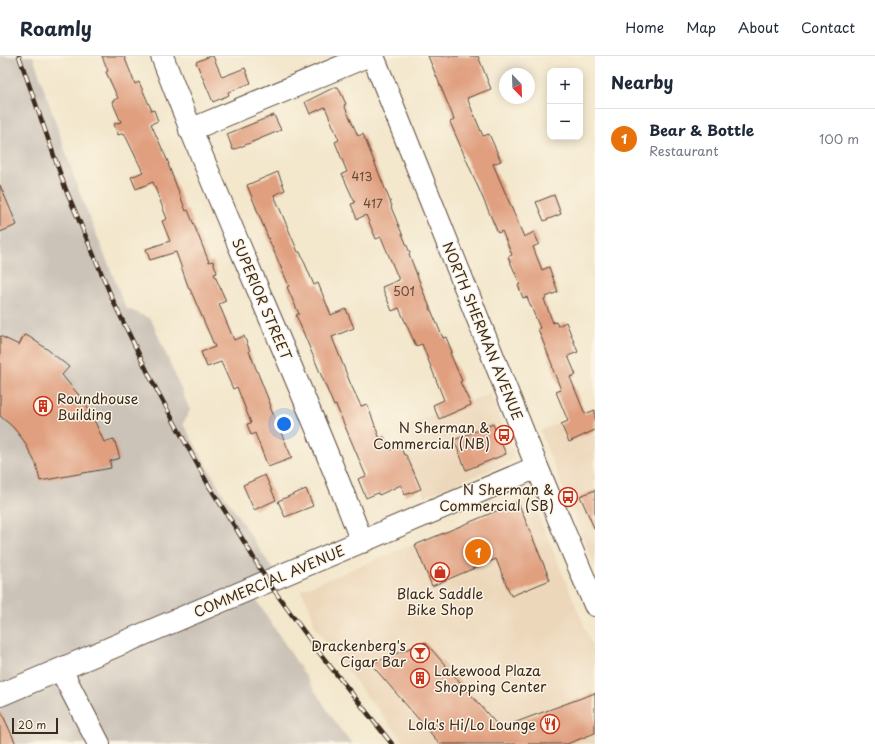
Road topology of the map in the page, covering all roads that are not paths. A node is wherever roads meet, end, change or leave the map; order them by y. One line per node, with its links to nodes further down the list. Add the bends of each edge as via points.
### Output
1 (162, 56): 4 (street, SUPERIOR STREET)
2 (367, 56): 4 (street)
3 (373, 56): 5 (street, NORTH SHERMAN AVENUE)
4 (190, 130): 6 (street, SUPERIOR STREET)
5 (537, 467): 6 (street, COMMERCIAL AVENUE); 7 (street, NORTH SHERMAN AVENUE)
6 (362, 542): 8 (street, COMMERCIAL AVENUE)
7 (595, 605)
8 (61, 670): 9 (street, COMMERCIAL AVENUE); 10 (street)
9 (0, 695)
10 (99, 744)

